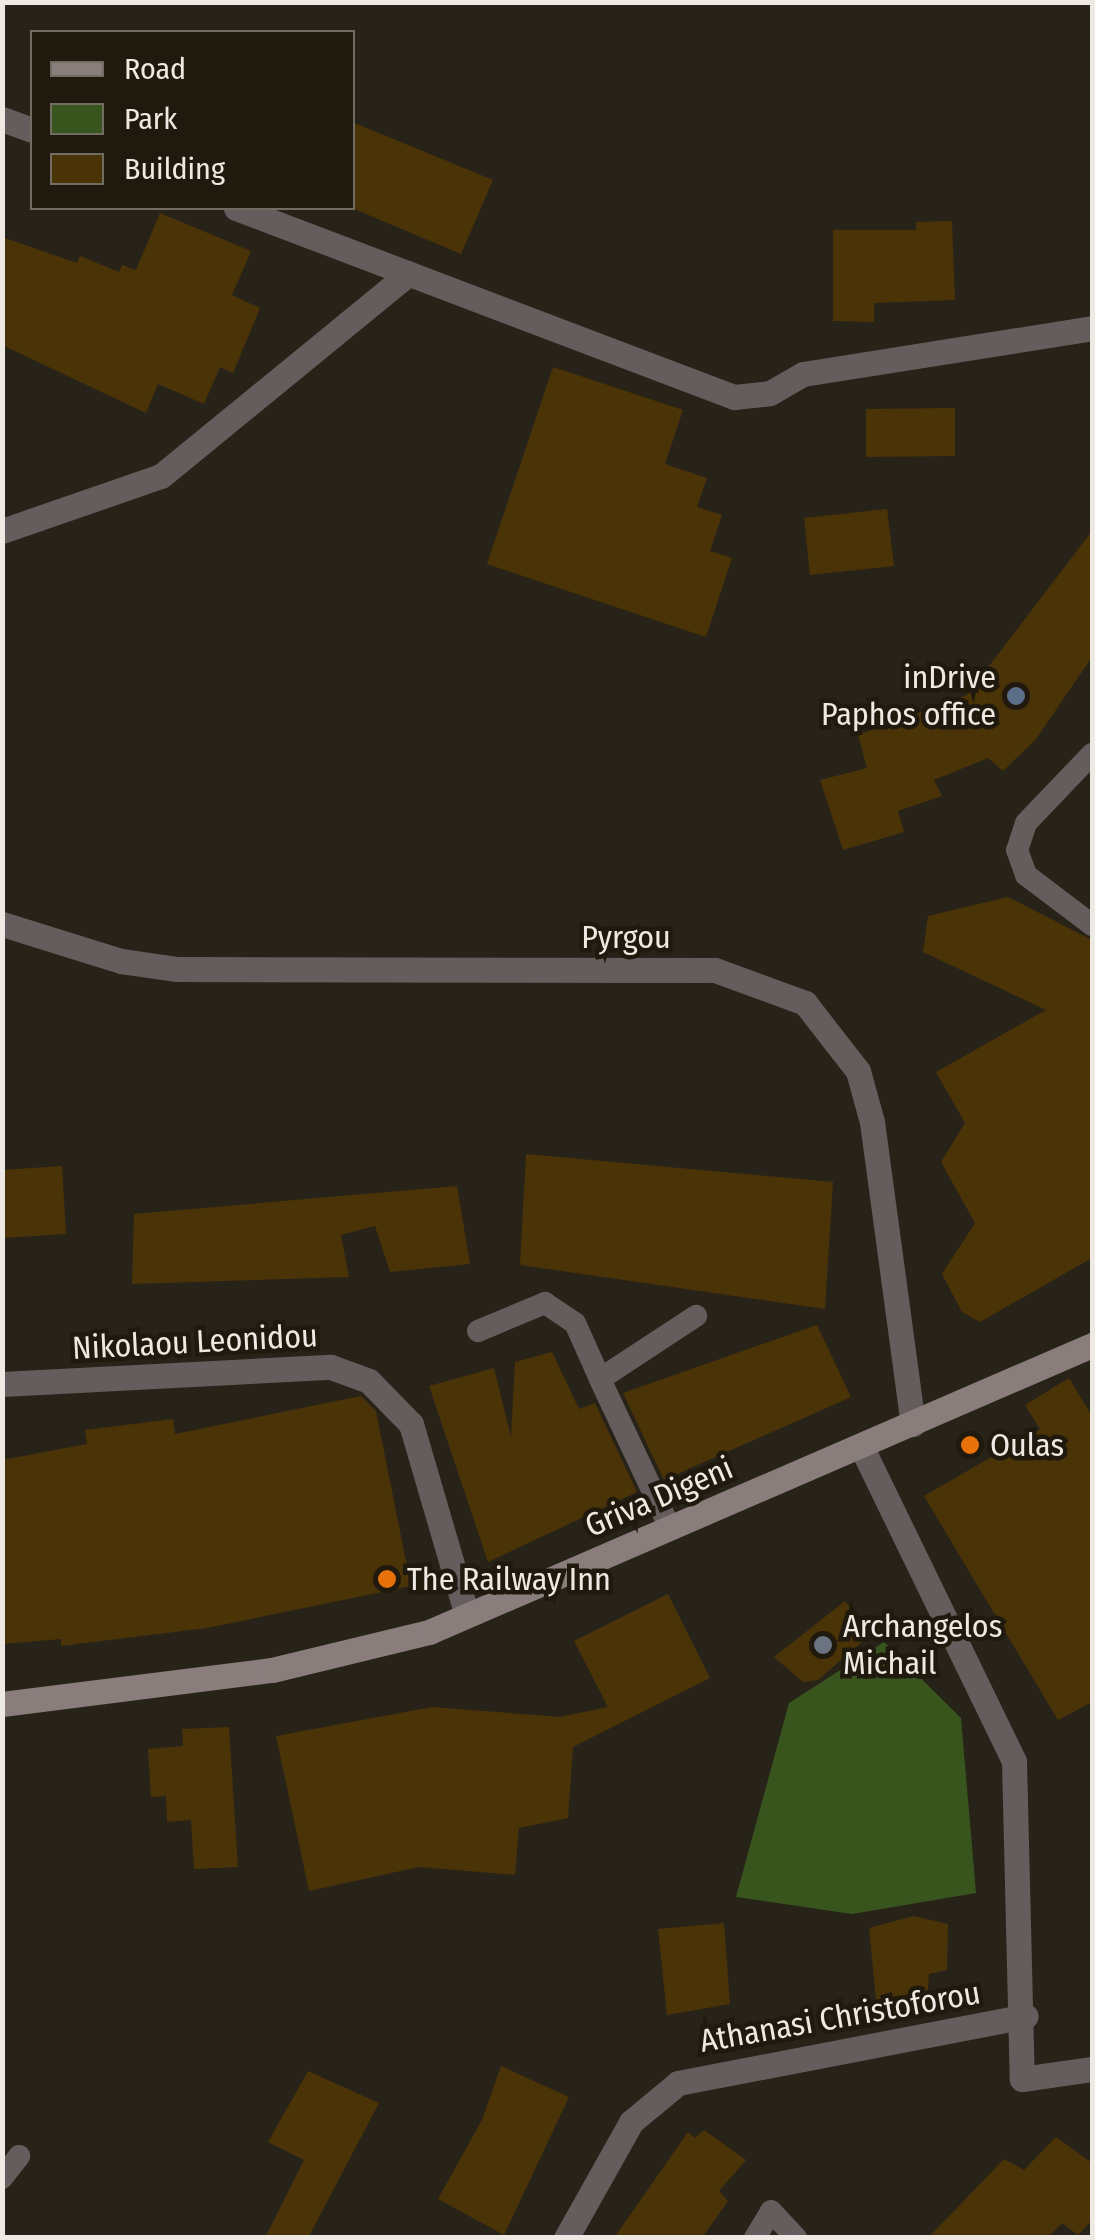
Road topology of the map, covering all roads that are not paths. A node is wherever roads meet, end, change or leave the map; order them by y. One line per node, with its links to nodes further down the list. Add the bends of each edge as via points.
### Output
1 (2, 119): 2 (street)
2 (30, 129)
3 (241, 210): 4 (street)
4 (409, 273): 5 (street, via 734,396 770,393 802,374); 6 (street, via 162,476)
5 (1092, 328)
6 (2, 532)
7 (1092, 754): 9 (lane, via 1026,823 1017,850 1026,874)
8 (2, 924): 15 (street, Pyrgou, via 121,961 177,968 715,970 805,1003 858,1071 872,1122)
9 (1092, 924)
10 (696, 1316): 13 (lane)
11 (478, 1331): 13 (lane, via 544,1303 574,1324)
12 (1092, 1345): 15 (main road, Griva Digeni)
13 (600, 1379): 17 (lane)
14 (2, 1384): 18 (street, Nikolaou Leonidou, via 331,1367 368,1381 411,1424)
15 (913, 1424): 16 (main road, Griva Digeni)
16 (861, 1446): 17 (main road, Griva Digeni); 20 (street, via 1014,1761)
17 (670, 1528): 18 (main road, Griva Digeni)
18 (467, 1615): 19 (main road, Griva Digeni, via 346,1656)
19 (2, 1704)
20 (1026, 2016): 21 (street, Athanasi Christoforou, via 1022,2079); 24 (street, Athanasi Christoforou, via 678,2083 631,2122)
21 (1092, 2069)
22 (19, 2156): 23 (lane)
23 (2, 2178)
24 (566, 2238)
25 (754, 2238): 26 (lane, via 771,2210)
26 (796, 2238)

